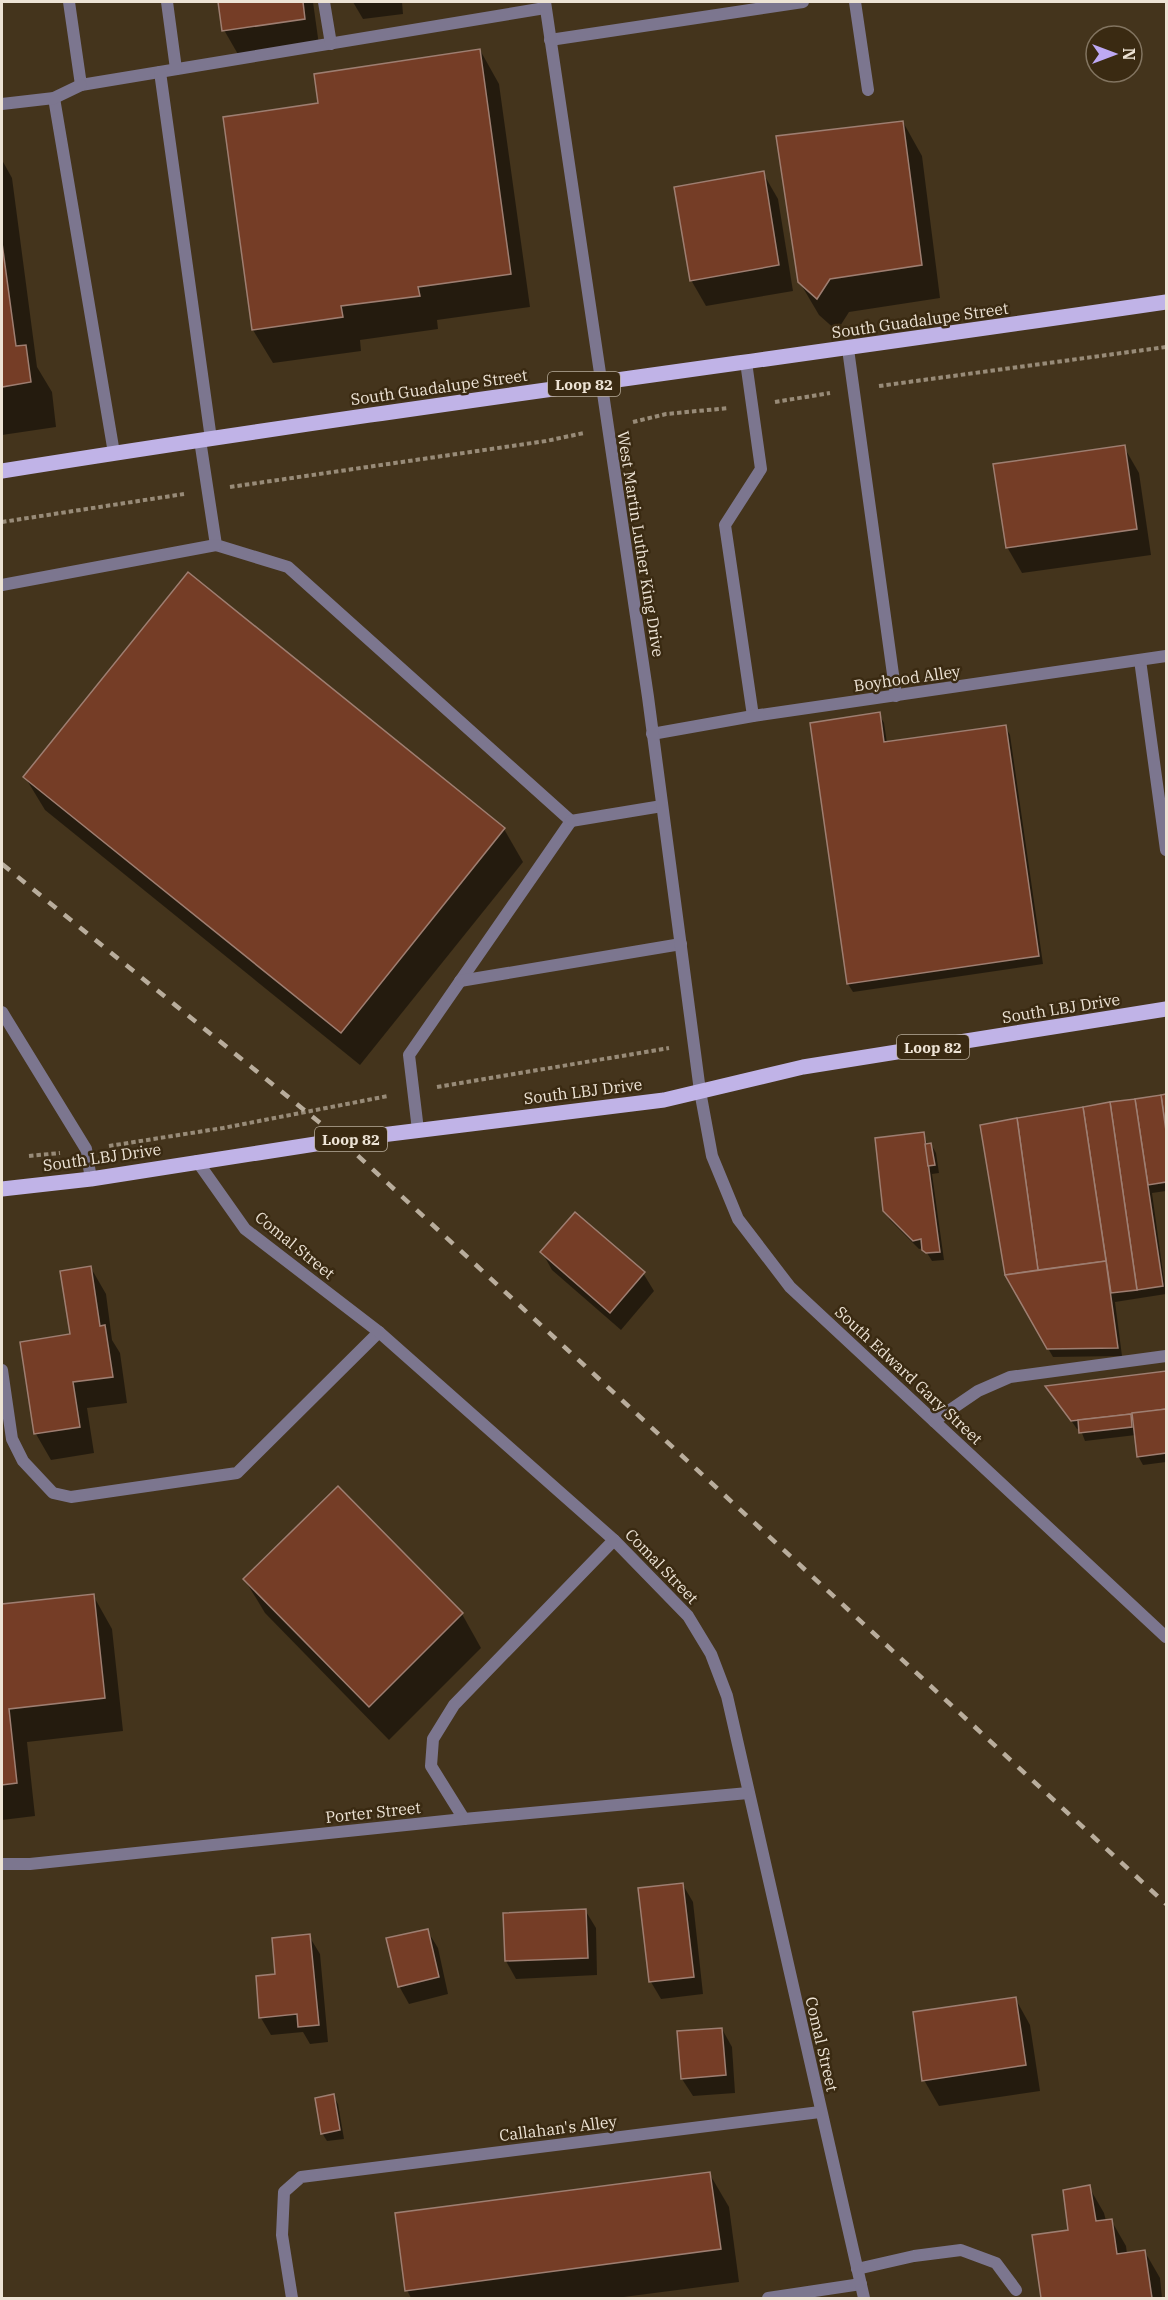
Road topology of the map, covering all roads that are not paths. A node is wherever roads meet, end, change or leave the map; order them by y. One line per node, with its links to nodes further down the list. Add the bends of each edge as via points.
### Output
1 (69, 2): 11 (street)
2 (168, 2): 9 (street)
3 (324, 2): 8 (street)
4 (803, 2): 7 (street)
5 (855, 2): 12 (street)
6 (545, 4): 7 (street, West Martin Luther King Drive); 8 (street)
7 (550, 40): 18 (street, West Martin Luther King Drive)
8 (331, 44): 9 (street)
9 (176, 69): 10 (street)
10 (160, 72): 11 (street); 19 (street)
11 (81, 85): 13 (street)
12 (868, 90)
13 (54, 98): 14 (street); 20 (street)
14 (2, 104)
15 (1167, 302): 16 (main road, South Guadalupe Street / Loop 82)
16 (848, 349): 17 (main road, South Guadalupe Street / Loop 82); 26 (street)
17 (746, 362): 18 (main road, South Guadalupe Street / Loop 82); 27 (street, via 761,469 725,525)
18 (601, 381): 19 (main road, South Guadalupe Street / Loop 82); 28 (street, West Martin Luther King Drive)
19 (205, 439): 20 (main road, South Guadalupe Street / Loop 82); 22 (street)
20 (114, 453): 21 (main road, South Guadalupe Street / Loop 82)
21 (2, 471)
22 (216, 544): 23 (street); 30 (street, via 288,567)
23 (2, 585)
24 (1167, 656): 25 (street, Boyhood Alley)
25 (1140, 660): 26 (street, Boyhood Alley); 31 (street)
26 (896, 696): 27 (street, Boyhood Alley)
27 (753, 716): 28 (street, Boyhood Alley)
28 (652, 734): 29 (street, West Martin Luther King Drive)
29 (662, 806): 30 (street); 32 (street, West Martin Luther King Drive)
30 (571, 821): 33 (street)
31 (1167, 850)
32 (681, 944): 33 (street); 36 (street, West Martin Luther King Drive)
33 (460, 981): 37 (street, via 409,1055)
34 (1167, 1009): 36 (main road, South LBJ Drive / Loop 82, via 803,1067)
35 (2, 1012): 39 (street, via 86,1149)
36 (700, 1091): 37 (main road, South LBJ Drive / Loop 82, via 664,1100); 44 (street, South Edward Gary Street, via 712,1156 738,1219 790,1287)
37 (418, 1130): 38 (main road, South LBJ Drive / Loop 82)
38 (197, 1161): 39 (main road, South LBJ Drive / Loop 82); 41 (street, Comal Street, via 245,1229)
39 (91, 1179): 40 (main road, South LBJ Drive / Loop 82)
40 (2, 1189)
41 (379, 1332): 43 (street, via 237,1473 71,1497 53,1493 23,1461 12,1439); 45 (street, Comal Street)
42 (1167, 1356): 44 (street, via 1010,1377 978,1391)
43 (2, 1370)
44 (934, 1421): 46 (street, South Edward Gary Street)
45 (614, 1540): 47 (street, Comal Street, via 688,1616 711,1654 727,1696); 48 (street, via 454,1705 433,1739 431,1766)
46 (1167, 1637)
47 (748, 1793): 48 (street, Porter Street); 50 (street, Comal Street)
48 (464, 1820): 49 (street, Porter Street)
49 (2, 1864)
50 (820, 2112): 51 (street, Comal Street); 54 (street, Callahan's Alley, via 301,2177 284,2192 282,2235)
51 (857, 2269): 52 (street, Comal Street); 53 (street, via 961,2250 996,2263)
52 (861, 2284): 55 (street); 56 (street, Comal Street)
53 (1016, 2290)
54 (292, 2298)
55 (768, 2298)
56 (864, 2298)

